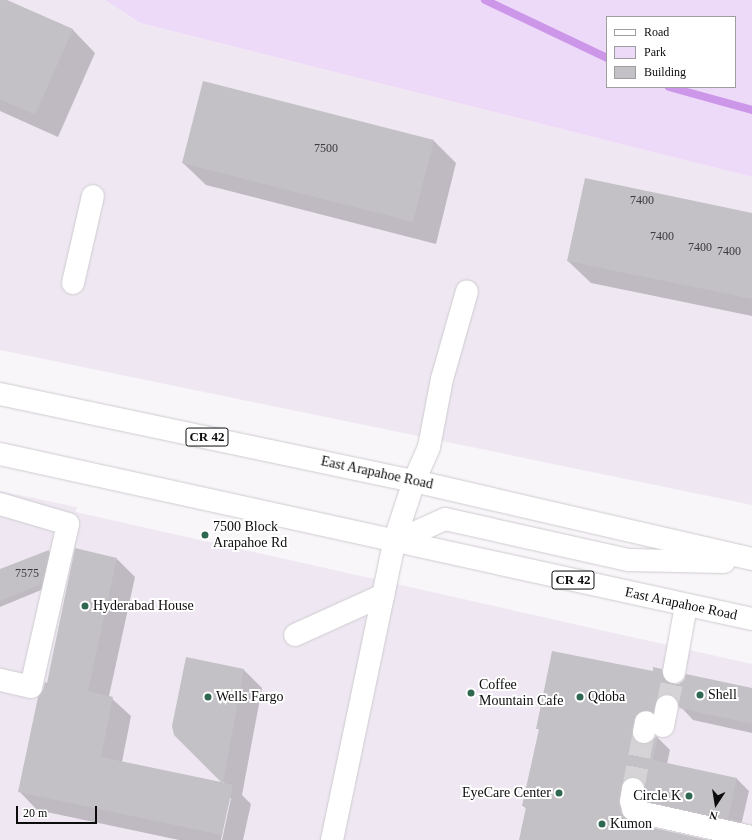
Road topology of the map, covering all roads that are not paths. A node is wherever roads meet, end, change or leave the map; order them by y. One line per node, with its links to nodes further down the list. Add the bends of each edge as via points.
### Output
1 (93, 196): 2 (main road)
2 (73, 283)
3 (467, 291): 6 (main road, via 442,379 429,447)
4 (0, 394): 6 (main road, East Arapahoe Road / CR 42)
5 (0, 454): 8 (main road, East Arapahoe Road / CR 42)
6 (414, 480): 8 (main road); 9 (main road, East Arapahoe Road / CR 42)
7 (0, 504): 16 (main road, via 68,524 31,687)
8 (394, 542): 10 (main road, via 444,519 629,560); 11 (main road); 12 (main road, East Arapahoe Road / CR 42)
9 (752, 559)
10 (752, 562)
11 (383, 595): 14 (main road); 19 (main road)
12 (686, 605): 13 (main road, East Arapahoe Road / CR 42); 15 (main road)
13 (752, 619)
14 (295, 635)
15 (674, 672)
16 (0, 680)
17 (633, 789): 18 (main road, via 633,809 639,812)
18 (752, 837)
19 (332, 840)

